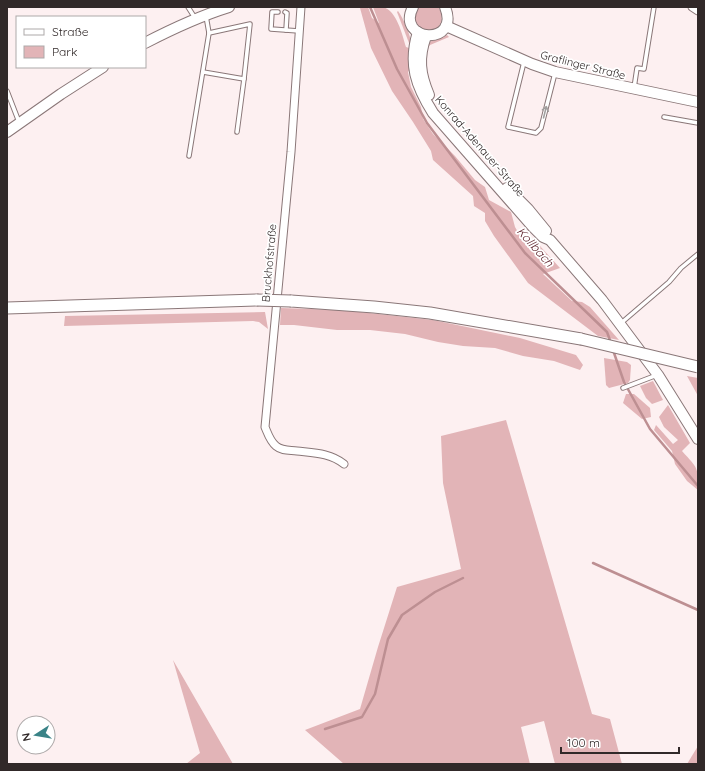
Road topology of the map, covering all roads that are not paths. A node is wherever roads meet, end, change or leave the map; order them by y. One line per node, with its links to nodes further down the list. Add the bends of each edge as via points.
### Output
1 (188, 7): 14 (lane)
2 (229, 7): 11 (street)
3 (301, 7): 19 (street, Bruckhofstraße)
4 (411, 7): 21 (street, via 410,21)
5 (445, 7): 17 (street, via 448,13)
6 (654, 7): 28 (lane, via 644,69 637,68)
7 (692, 7): 8 (street)
8 (698, 11)
9 (278, 12): 12 (lane, via 272,12)
10 (285, 12): 18 (lane)
11 (206, 15): 14 (street); 20 (lane)
12 (272, 17): 13 (lane); 15 (lane)
13 (277, 18)
14 (196, 20): 22 (street)
15 (272, 22): 16 (lane); 18 (lane, via 271,29)
16 (277, 23)
17 (446, 26): 21 (street, via 436,34); 23 (street, Graflinger Straße)
18 (286, 30): 19 (lane)
19 (299, 31): 44 (street, Bruckhofstraße, via 291,152 265,427 270,439 283,450 323,454 337,458)
20 (209, 33): 25 (lane); 27 (lane, via 250,24)
21 (422, 34): 39 (street, Konrad-Adenauer-Straße, via 413,46 413,61 422,95 433,113 533,227 550,240)
22 (146, 43)
23 (524, 61): 26 (street, Graflinger Straße); 26 (lane, one-way to 26, via 508,127 536,133 541,128)
24 (102, 68): 32 (street)
25 (203, 72): 27 (lane); 36 (lane)
26 (555, 72): 28 (street, Graflinger Straße)
27 (244, 79): 35 (lane)
28 (634, 89): 30 (street, Graflinger Straße)
29 (7, 91): 32 (lane)
30 (698, 102)
31 (664, 117): 33 (lane)
32 (20, 123): 34 (street)
33 (698, 123)
34 (7, 132)
35 (237, 132)
36 (189, 156)
37 (698, 254): 39 (lane)
38 (7, 308): 40 (main road, bridge, via 257,300 291,300 374,307 430,313 581,339)
39 (620, 324): 41 (street, Konrad-Adenauer-Straße)
40 (698, 367)
41 (658, 375): 42 (lane); 43 (street, Konrad-Adenauer-Straße)
42 (623, 388)
43 (698, 439)
44 (344, 464)

